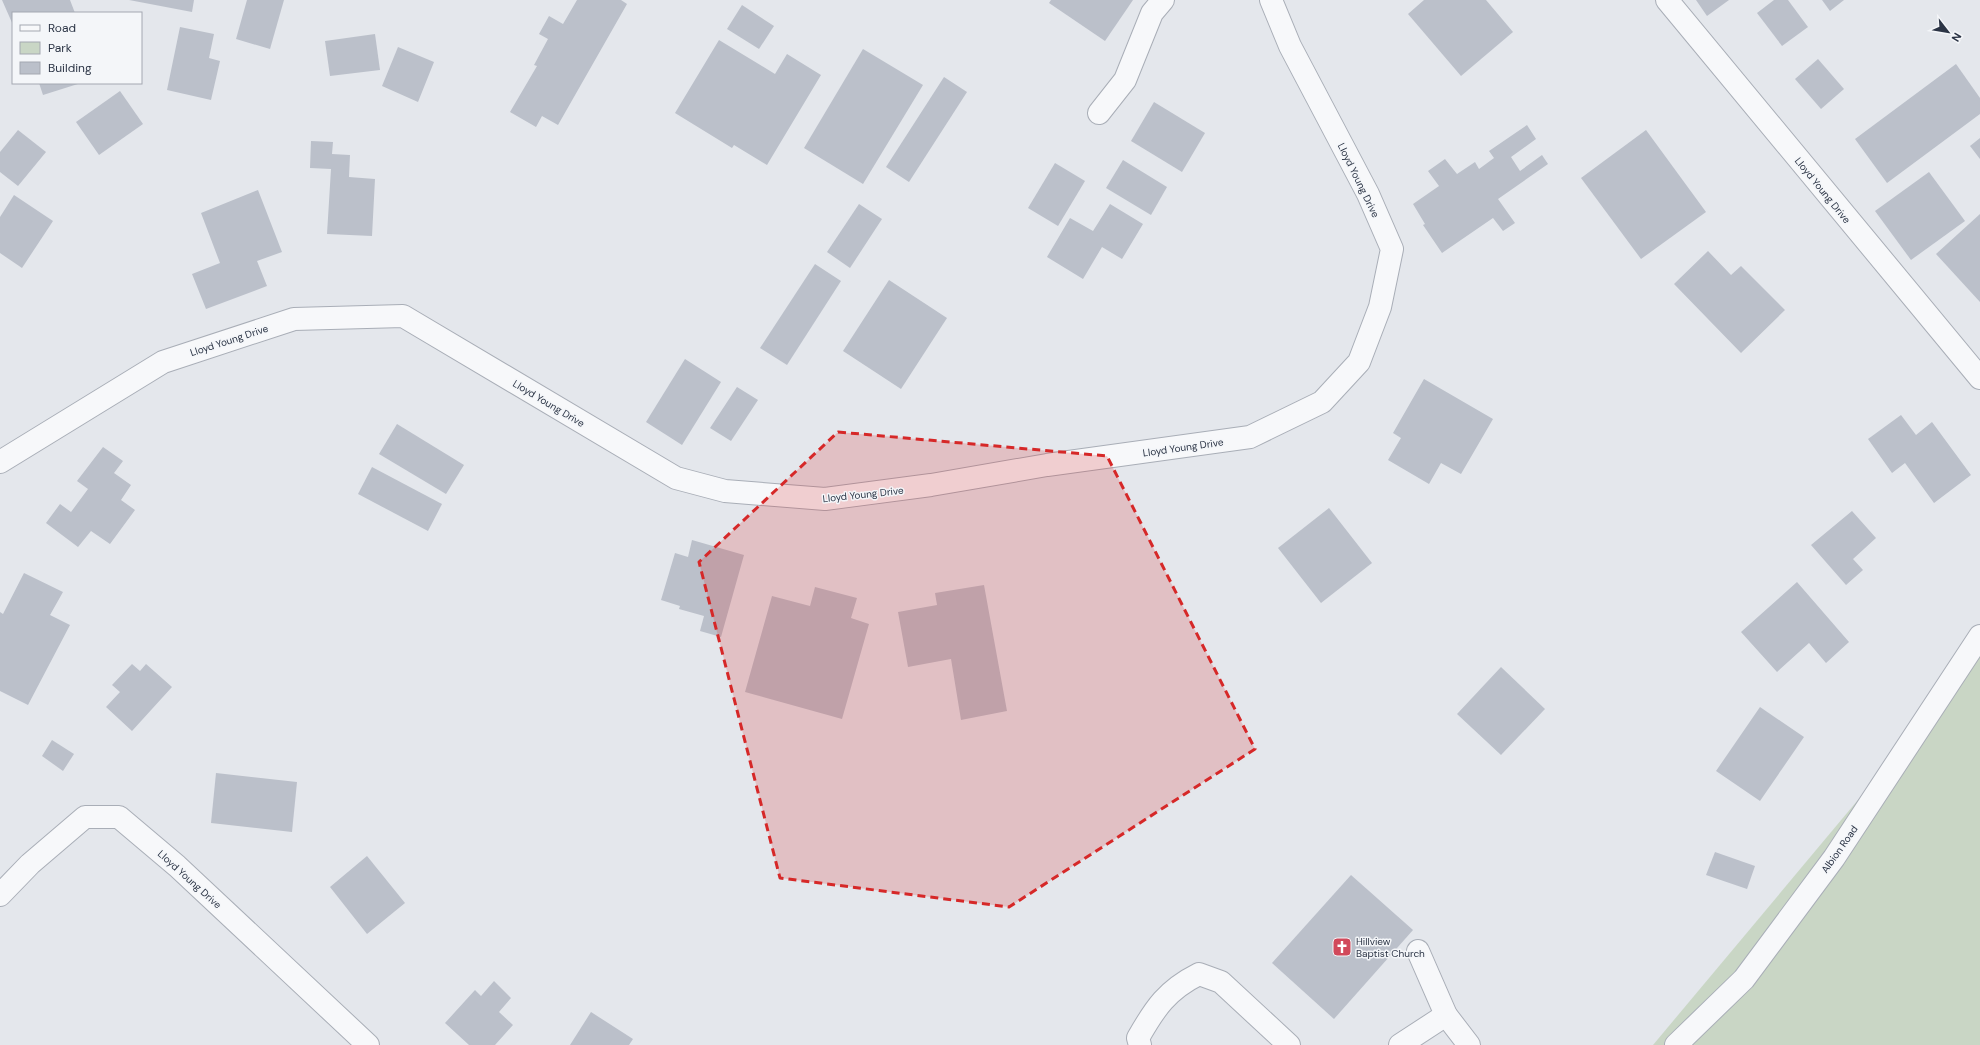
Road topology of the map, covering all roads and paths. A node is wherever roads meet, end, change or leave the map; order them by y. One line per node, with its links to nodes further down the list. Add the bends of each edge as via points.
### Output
1 (1163, 0): 4 (street, via 1152,13 1126,80)
2 (1271, 0): 6 (street, Lloyd Young Drive, via 1290,46 1368,194 1392,249 1380,307 1359,362 1322,402 1250,437 825,499 725,491 676,478 403,316 294,319 163,362)
3 (1667, 0): 5 (street, Lloyd Young Drive)
4 (1099, 113)
5 (1980, 378)
6 (0, 462)
7 (1980, 636): 16 (street, Albion Road, via 1820,877 1744,979)
8 (0, 895): 11 (street, Lloyd Young Drive, via 30,864 85,817 119,817 177,866)
9 (1418, 951): 10 (street)
10 (1446, 1015): 14 (street); 15 (street)
11 (368, 1045)
12 (1140, 1045): 13 (street, via 1138,1038 1155,1009 1181,984 1199,974 1221,982)
13 (1289, 1045)
14 (1400, 1045)
15 (1469, 1045)
16 (1676, 1045)

